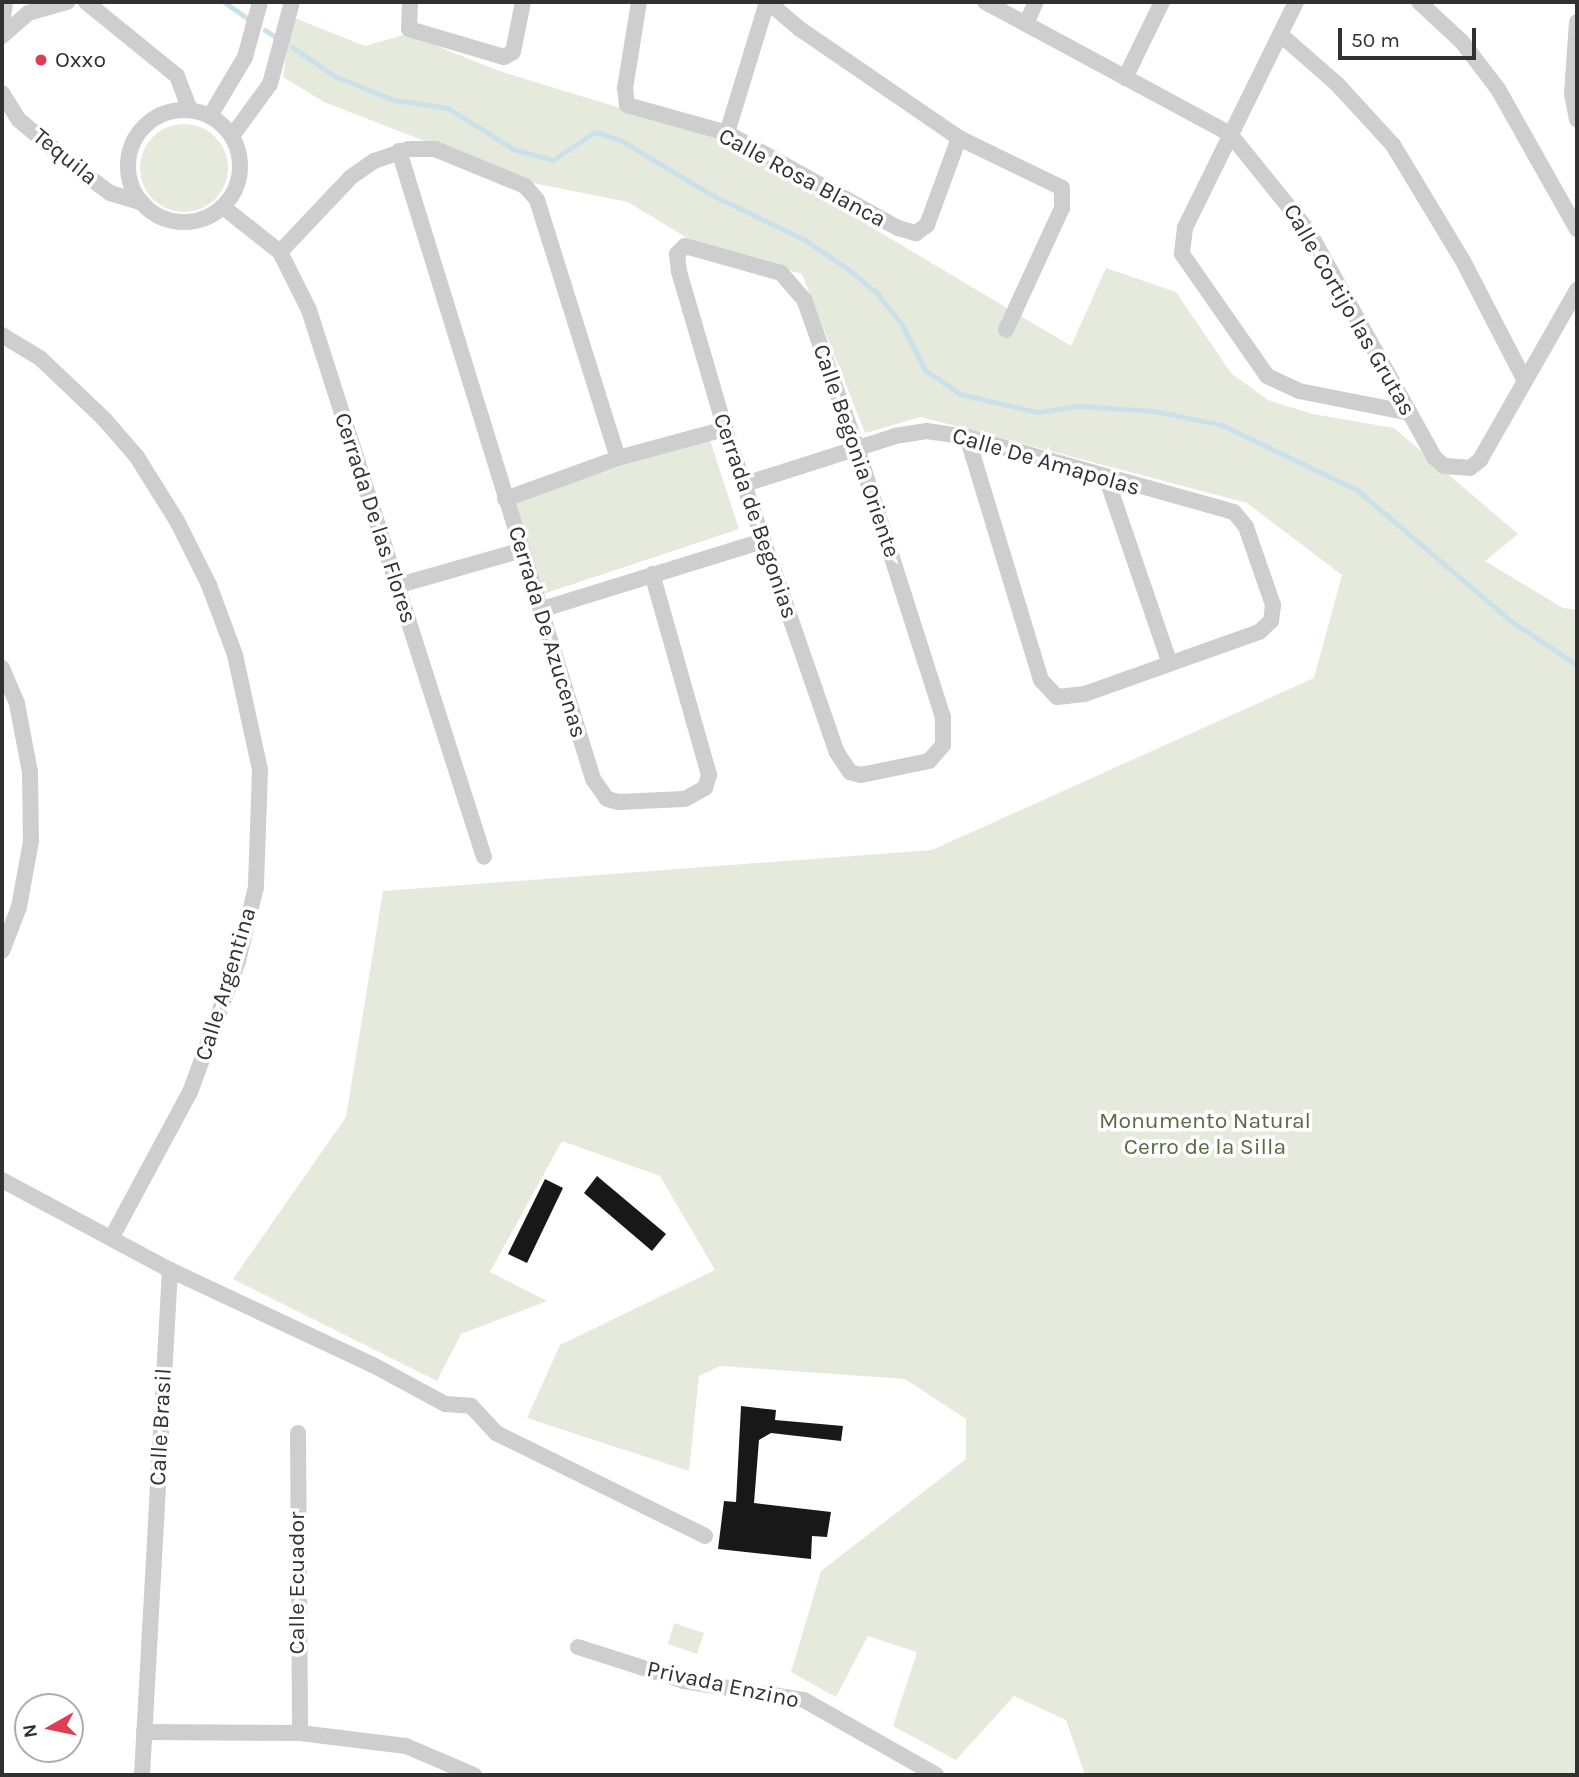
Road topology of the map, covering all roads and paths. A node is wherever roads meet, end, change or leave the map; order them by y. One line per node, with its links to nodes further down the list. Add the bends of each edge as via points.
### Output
1 (5, 2): 16 (street)
2 (67, 2): 3 (street); 19 (street, via 29,13)
3 (86, 2): 22 (street, via 177,76)
4 (260, 2): 23 (street, via 250,46)
5 (292, 2): 27 (street, via 270,84)
6 (410, 2): 7 (street, via 409,29 505,57 513,52)
7 (523, 2)
8 (639, 2): 25 (street, Calle Rosa Blanca, via 625,88 627,104)
9 (768, 2): 25 (street); 28 (street)
10 (985, 2): 17 (street, Calle Cortijo las Grutas)
11 (1036, 2): 17 (street)
12 (1162, 2): 20 (street)
13 (1296, 2): 18 (street)
14 (1419, 2): 32 (street, via 1462,43 1498,89)
15 (1577, 22): 24 (street, via 1572,94)
16 (2, 24)
17 (1026, 24): 20 (street, Calle Cortijo las Grutas)
18 (1281, 35): 26 (street); 38 (street, via 1337,84 1393,145 1463,261)
19 (2, 36)
20 (1125, 78): 26 (street, Calle Cortijo las Grutas)
21 (2, 93): 30 (street, Tequila, via 19,120 80,171 110,193)
22 (190, 110): 23 (street); 30 (street, via 170,111 139,132 128,168)
23 (210, 116): 27 (street)
24 (1577, 120)
25 (727, 133): 28 (street, Calle Rosa Blanca, via 898,229 916,233 927,225)
26 (1230, 134): 39 (street, Calle Cortijo las Grutas, via 1308,232); 39 (street, via 1185,228 1182,254 1267,376 1299,391)
27 (232, 136): 31 (street, via 240,174)
28 (959, 138): 36 (street, via 1057,183 1065,194)
29 (399, 151): 33 (street, via 351,177); 43 (street, via 435,149 526,186 537,200); 46 (street, Cerrada De Azucenas)
30 (142, 203): 31 (street, via 166,220 181,223)
31 (223, 208): 33 (street, Cerrada De las Flores)
32 (1577, 229)
33 (281, 252): 50 (street, Cerrada De las Flores, via 309,310)
34 (677, 254): 40 (street, Cerrada de Begonias); 42 (street, Calle Begonia Oriente, via 692,246 789,278 804,299)
35 (1577, 290): 38 (street)
36 (1006, 330)
37 (2, 335): 58 (street, Calle Argentina, via 40,358 105,420 137,457 177,521 209,585 235,655 260,770 256,887 238,961 190,1092)
38 (1523, 377): 39 (street, Calle Cortijo las Grutas, via 1480,460 1457,470 1434,457)
39 (1410, 413)
40 (725, 429): 43 (street); 45 (street, Cerrada de Begonias)
41 (967, 437): 42 (street, Calle De Amapolas, via 927,431); 44 (street, Calle De Amapolas); 52 (street, via 1048,690 1057,697 1077,696)
42 (857, 448): 45 (street, Calle De Amapolas); 54 (street, Calle Begonia Oriente, via 943,718 943,745 929,761 873,775)
43 (618, 458): 46 (street)
44 (1107, 477): 52 (street); 52 (street, Calle De Amapolas, via 1234,512 1246,527 1273,605 1271,621 1259,632)
45 (745, 484): 47 (street, Cerrada de Begonias)
46 (505, 499): 48 (street, Cerrada De Azucenas)
47 (763, 541): 49 (street); 54 (street, Cerrada de Begonias, via 837,752)
48 (522, 550): 50 (street); 51 (street, Cerrada De Azucenas)
49 (652, 575): 51 (street); 51 (street, Cerrada De Azucenas, via 708,761 705,788 685,799 618,802 599,790)
50 (396, 586): 55 (street, Cerrada De las Flores)
51 (543, 609)
52 (1169, 661)
53 (2, 668): 56 (street, via 17,704 30,772 31,841 19,907)
54 (850, 772)
55 (484, 857)
56 (2, 951)
57 (2, 1180): 58 (street)
58 (112, 1237): 59 (street)
59 (170, 1270): 61 (street, via 373,1365 445,1404 471,1406 496,1433); 63 (street, Calle Brasil)
60 (298, 1433): 64 (street, Calle Ecuador)
61 (705, 1536)
62 (578, 1647): 67 (street, Privada Enzino, via 684,1681 804,1700)
63 (144, 1732): 64 (street); 65 (street, Calle Brasil)
64 (300, 1733): 66 (street, via 406,1746)
65 (142, 1775)
66 (474, 1775)
67 (936, 1775)

